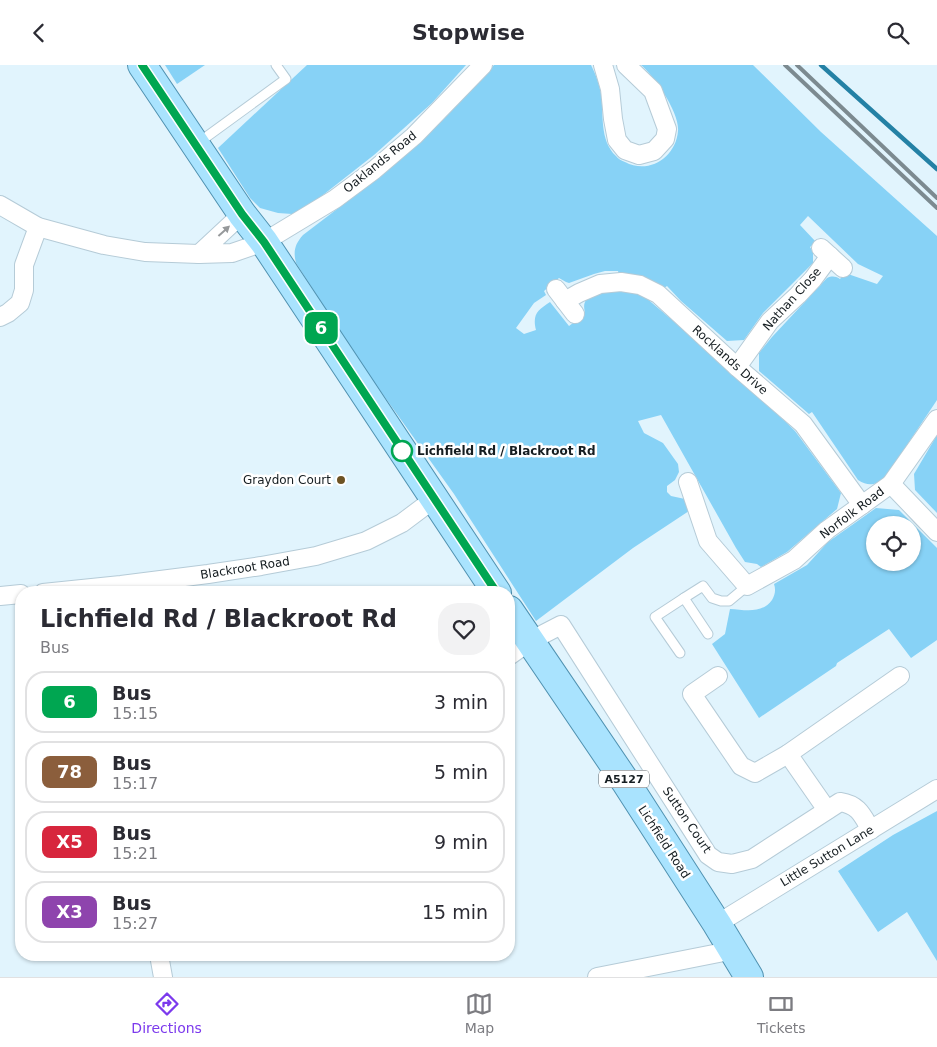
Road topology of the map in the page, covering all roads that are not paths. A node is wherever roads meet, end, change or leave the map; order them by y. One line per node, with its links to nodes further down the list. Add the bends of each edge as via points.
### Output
1 (142, 65): 6 (main road)
2 (276, 65): 6 (lane, via 286,79)
3 (483, 65): 10 (street, Oaklands Road, via 414,136 374,170 335,199)
4 (603, 65): 5 (street, via 610,89 617,141 639,155 654,151 665,139 667,129 653,91)
5 (626, 65)
6 (195, 145): 8 (main road)
7 (0, 205): 9 (street, Oaklands Road)
8 (242, 214): 10 (main road); 11 (street, one-way to 8)
9 (38, 227): 11 (street, Oaklands Road, via 144,253); 14 (street, via 24,265 24,290 20,303)
10 (264, 242): 11 (street, Oaklands Road, via 232,253); 19 (main road)
11 (198, 254)
12 (843, 268): 15 (street, Nathan Close, via 825,252 813,279 770,321)
13 (565, 301): 15 (street, Rocklands Drive, via 600,284 621,282 640,285 658,294)
14 (0, 317)
15 (737, 367): 20 (street, Rocklands Drive, via 803,424)
16 (937, 419): 18 (street, Norfolk Road)
17 (688, 482): 24 (street, via 708,541)
18 (890, 484): 20 (street, Norfolk Road); 21 (street)
19 (434, 499): 22 (street, Blackroot Road, via 402,523 366,541 316,556 261,567); 23 (main road)
20 (862, 505): 24 (street, Norfolk Road, via 826,530 794,560)
21 (937, 532)
22 (111, 586)
23 (492, 586)
24 (747, 586): 27 (lane, via 728,601 712,599 703,586)
25 (15, 595): 26 (street)
26 (0, 596)
27 (684, 598): 29 (lane); 31 (lane, via 655,617)
28 (515, 633): 30 (main road, Lichfield Road / A5127)
29 (708, 635)
30 (519, 649): 36 (street, Sutton Court, via 560,625 708,855 718,861 732,864 752,859); 38 (main road, Lichfield Road / A5127, via 625,781)
31 (680, 653)
32 (900, 676): 34 (street)
33 (718, 677): 34 (street, via 692,694 741,766 755,773)
34 (788, 753): 36 (street)
35 (937, 789): 37 (street, Little Sutton Lane)
36 (828, 810): 37 (street, Sutton Court, via 840,802 850,804 859,810)
37 (871, 830): 38 (street, Little Sutton Lane)
38 (718, 924): 39 (main road, Lichfield Road / A5127)
39 (734, 950): 42 (street); 43 (main road, Lichfield Road / A5127)
40 (160, 961): 41 (street)
41 (163, 977)
42 (597, 977)
43 (749, 977)

